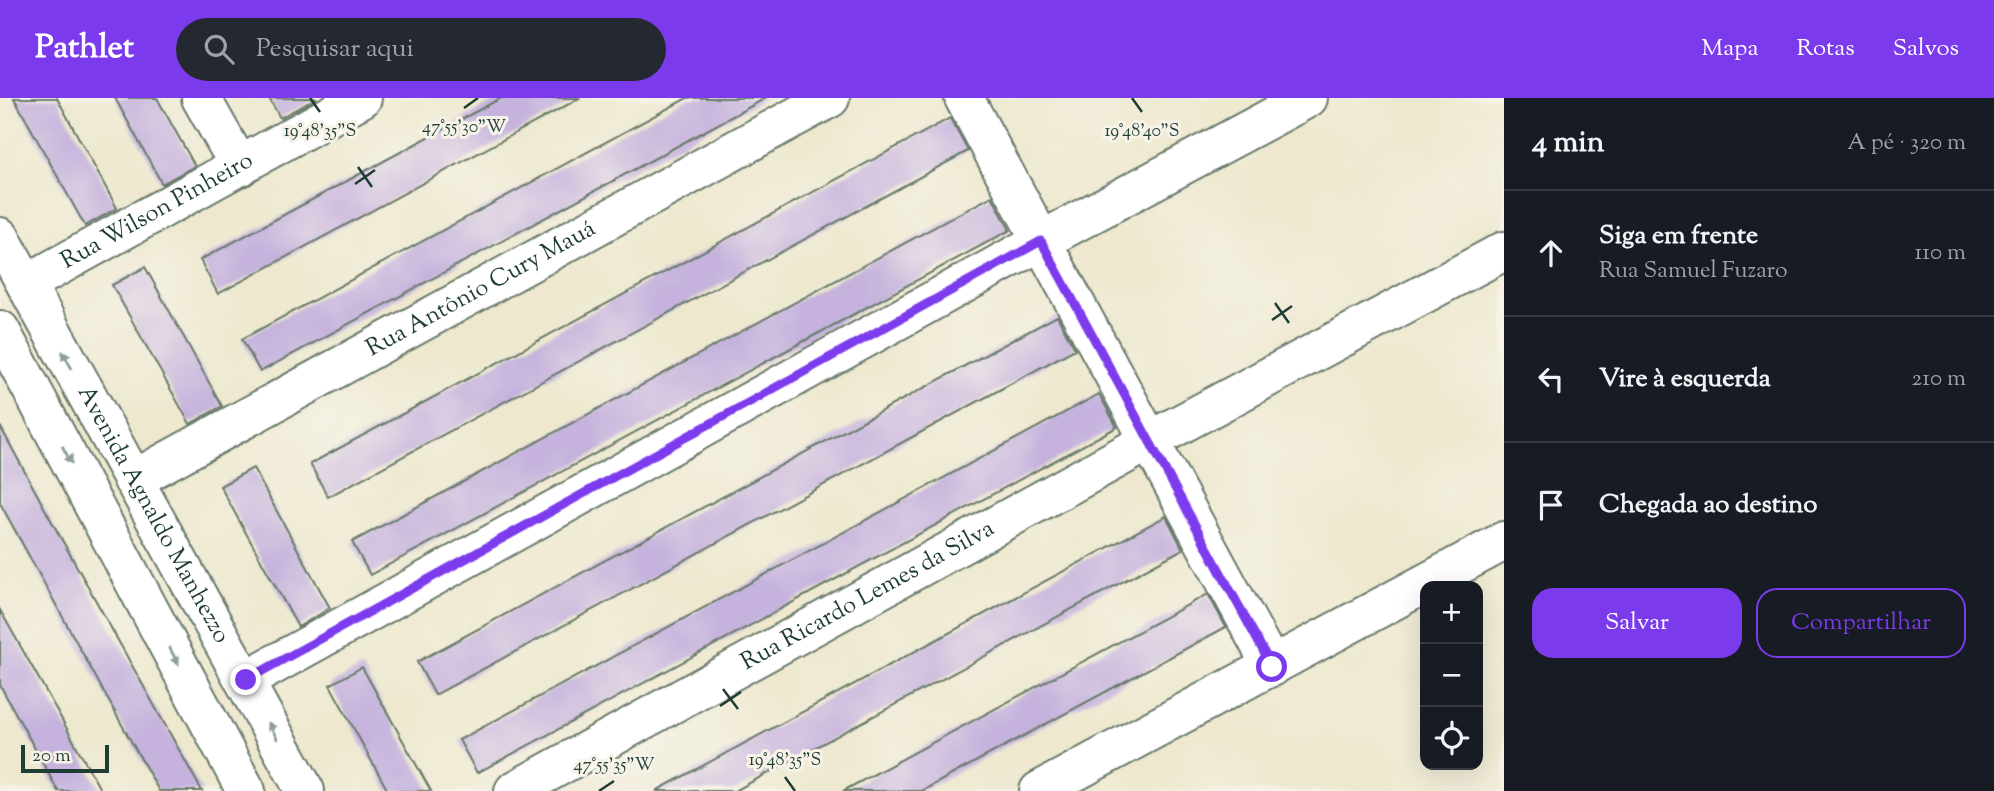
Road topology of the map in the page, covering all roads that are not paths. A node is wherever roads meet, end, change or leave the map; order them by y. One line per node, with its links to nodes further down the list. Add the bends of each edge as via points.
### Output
1 (201, 98): 6 (street)
2 (362, 98): 6 (street, Rua Wilson Pinheiro)
3 (830, 98): 13 (street, Rua Antônio Cury Mauá)
4 (964, 98): 8 (street)
5 (1308, 98): 8 (street)
6 (240, 167): 10 (street, Rua Wilson Pinheiro)
7 (0, 237): 10 (street, Avenida Agnaldo Manhezzo)
8 (1041, 241): 12 (street); 16 (street)
9 (1504, 251): 12 (street, Rua Ricardo Lemes da Silva)
10 (26, 284): 13 (street, Avenida Agnaldo Manhezzo, one-way to 10)
11 (0, 330): 17 (street, Avenida Agnaldo Manhezzo, one-way to 17)
12 (1149, 440): 15 (street); 19 (street, Rua Ricardo Lemes da Silva)
13 (133, 480): 16 (street, Avenida Agnaldo Manhezzo)
14 (1504, 541): 15 (street)
15 (1272, 667): 20 (street)
16 (246, 680): 18 (street, Avenida Agnaldo Manhezzo, one-way to 16)
17 (246, 791)
18 (305, 791)
19 (514, 791)
20 (1039, 791)

